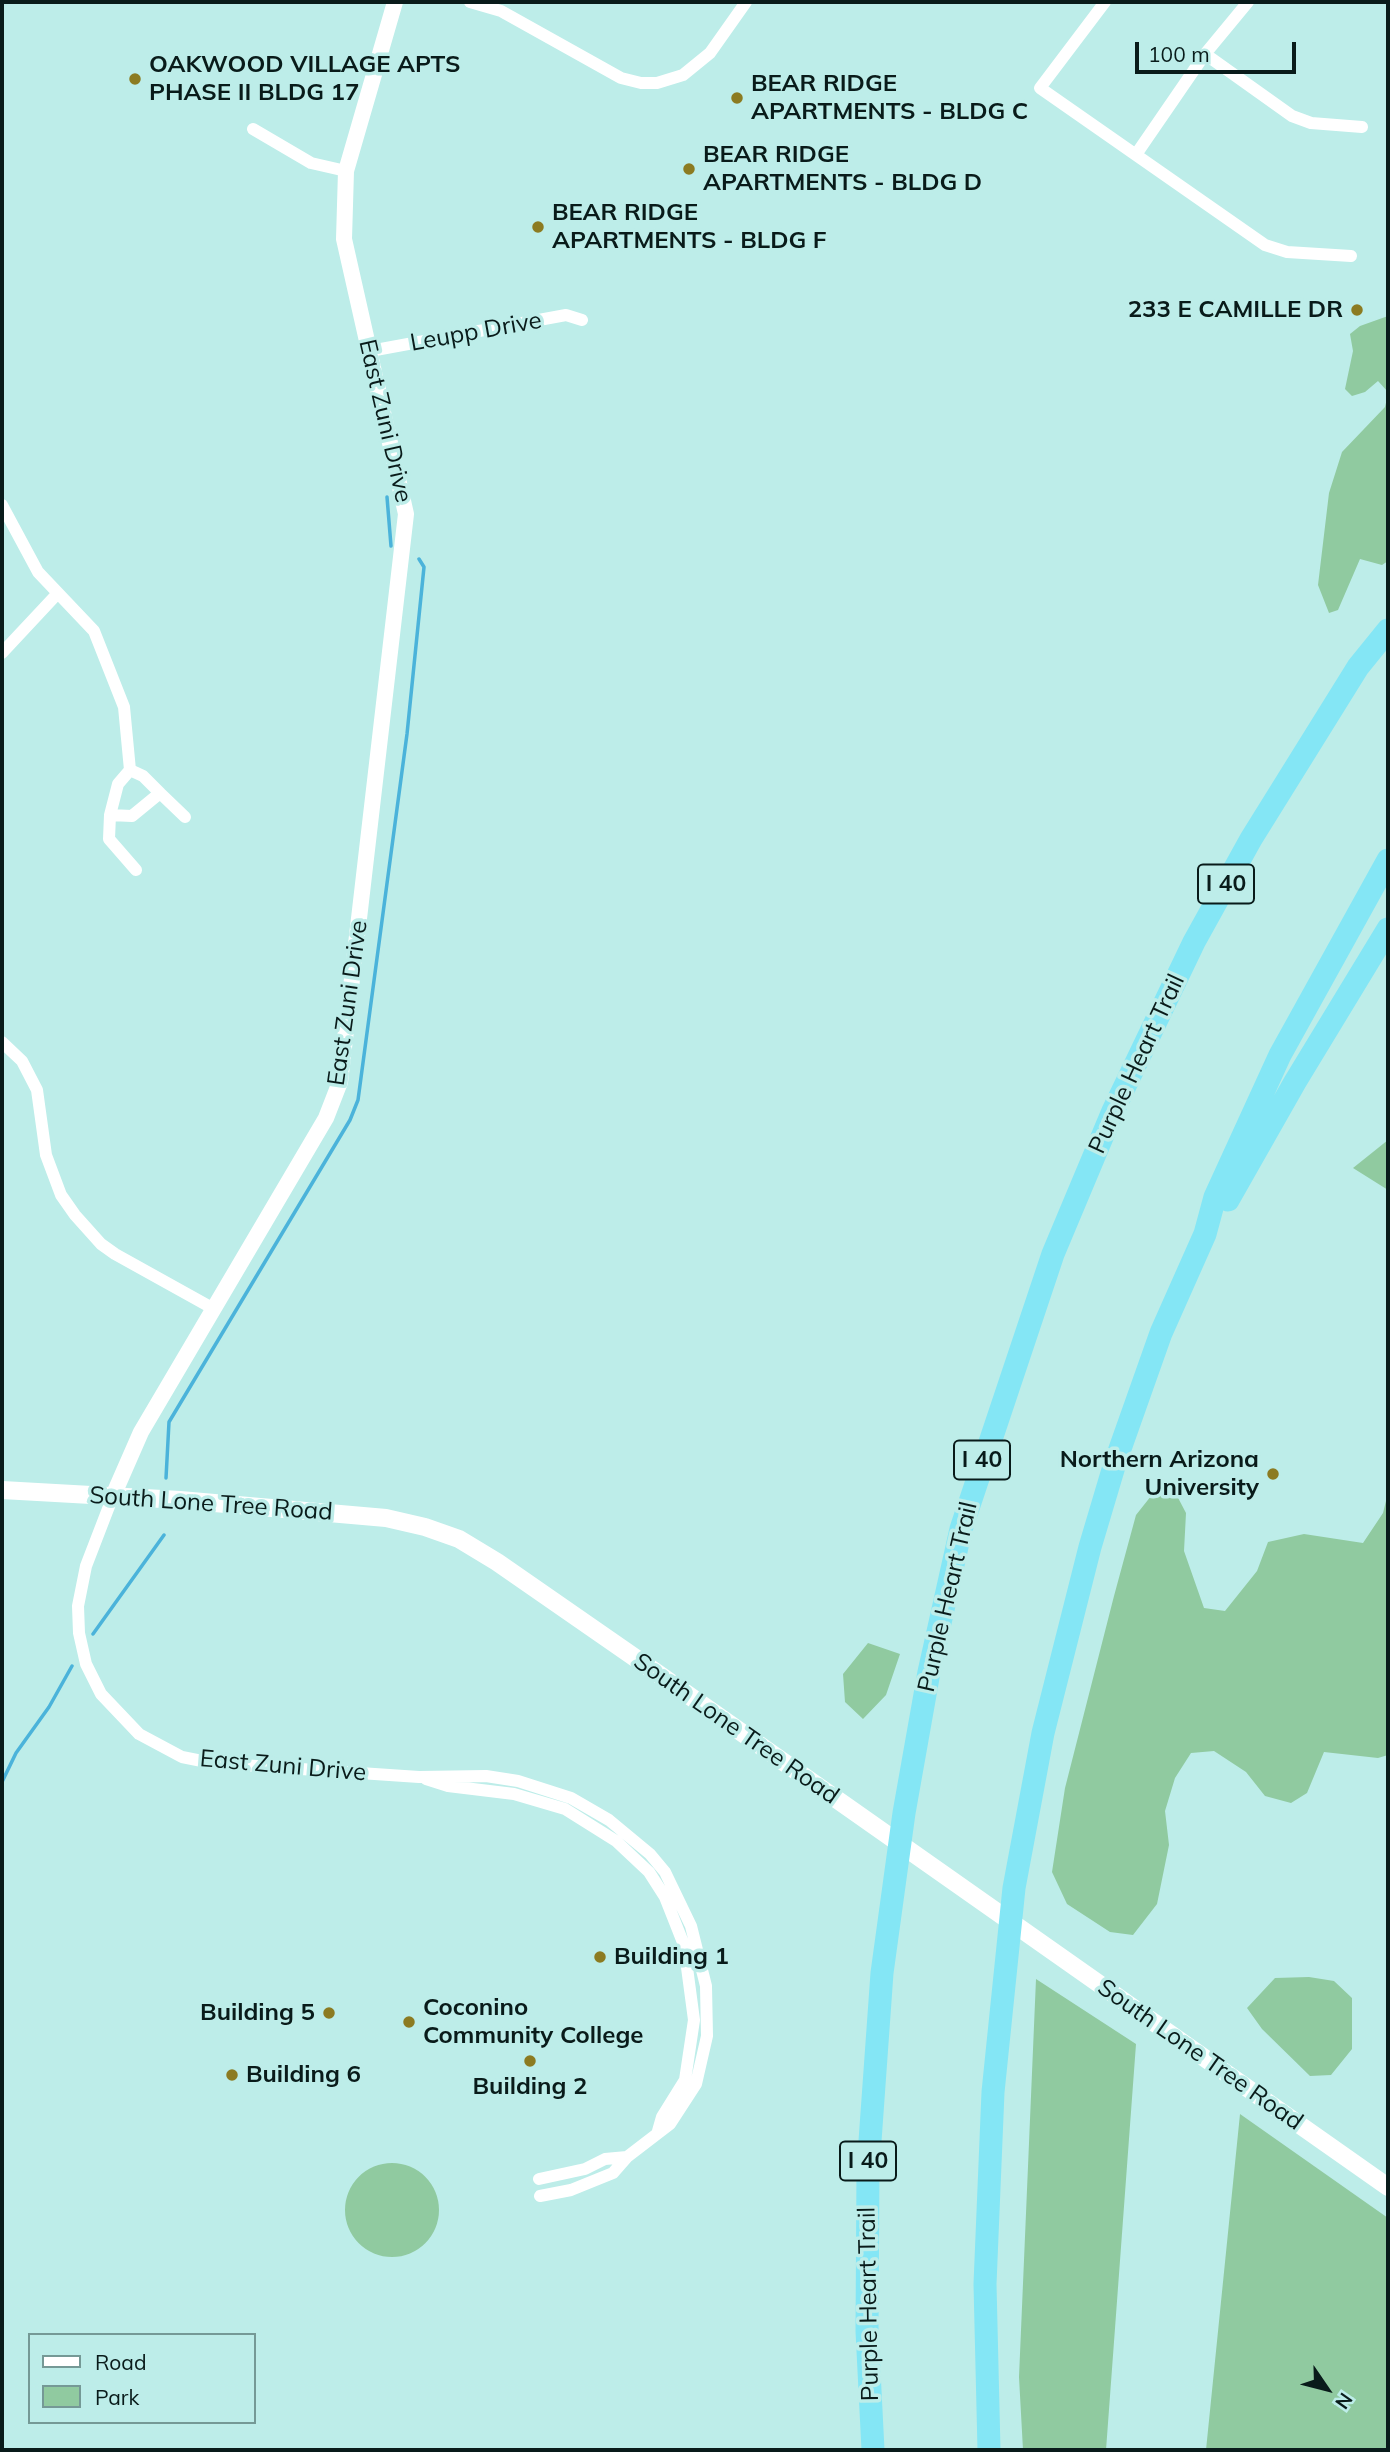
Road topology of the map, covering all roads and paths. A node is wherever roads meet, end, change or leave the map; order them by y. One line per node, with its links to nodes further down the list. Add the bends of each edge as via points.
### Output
1 (395, 2): 10 (street, East Zuni Drive)
2 (470, 2): 3 (street, via 500,11 621,78 641,83 683,75 710,53)
3 (746, 2)
4 (1105, 2): 9 (street, via 1040,88)
5 (1248, 2): 6 (street)
6 (1205, 54): 7 (street, via 1292,116 1311,123); 9 (street)
7 (1362, 127)
8 (253, 130): 10 (street, via 312,163)
9 (1137, 153): 11 (street, via 1265,245 1287,252)
10 (346, 172): 13 (street, East Zuni Drive, via 344,239)
11 (1351, 256)
12 (582, 320): 13 (street, Leupp Drive, via 566,315)
13 (369, 351): 29 (street, East Zuni Drive, via 407,514 340,1082 327,1118)
14 (2, 505): 15 (street, via 29,558)
15 (58, 593): 18 (street); 20 (street, via 85,618 101,644 124,707)
16 (1388, 615): 19 (highway)
17 (1388, 630): 19 (highway, Purple Heart Trail / I 40)
18 (2, 653)
19 (1358, 667): 36 (highway, Purple Heart Trail / I 40, via 1279,789 1194,942 1108,1123 1053,1254 961,1529 929,1672 882,1973 868,2169 867,2331)
20 (130, 770): 21 (street); 22 (street, via 118,784)
21 (160, 793): 22 (street, via 132,816); 23 (street)
22 (110, 815): 25 (street, via 109,839)
23 (185, 817)
24 (1388, 860): 28 (highway, via 1280,1055 1215,1197)
25 (136, 870)
26 (1388, 929): 28 (highway)
27 (2, 1042): 29 (street, via 22,1061 37,1090 46,1155 61,1195 75,1215 115,1254)
28 (1205, 1234): 37 (highway, via 1157,1344 1090,1547 1043,1733 1014,1888 988,2175 985,2370)
29 (214, 1309): 31 (street, East Zuni Drive, via 141,1432)
30 (2, 1490): 31 (main road, South Lone Tree Road)
31 (113, 1496): 32 (street, East Zuni Drive, via 86,1566 78,1606 86,1664 119,1717 159,1746 212,1763 518,1781 571,1798 625,1831 665,1872 691,1926 706,1986 707,2036 695,2084 670,2124); 34 (main road, South Lone Tree Road, via 386,1518 459,1539 666,1678)
32 (627, 2157): 33 (street, East Zuni Drive); 35 (street, East Zuni Drive, via 613,2173 592,2183)
33 (539, 2179)
34 (1388, 2187)
35 (540, 2196)
36 (873, 2450)
37 (989, 2450)

